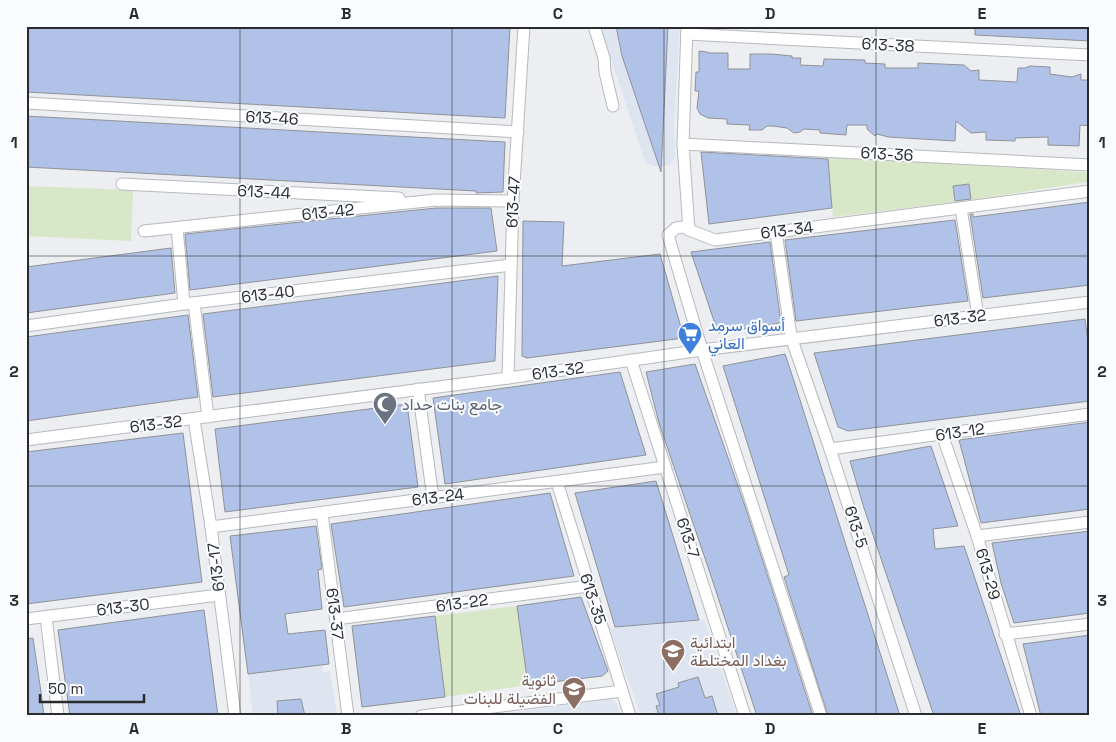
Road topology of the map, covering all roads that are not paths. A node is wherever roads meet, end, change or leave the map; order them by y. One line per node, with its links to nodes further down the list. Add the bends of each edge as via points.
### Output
1 (524, 26): 7 (street, 613-47)
2 (594, 26): 6 (street)
3 (687, 30): 4 (street, 613-38); 8 (street)
4 (1090, 56)
5 (26, 103): 7 (street, 613-46)
6 (613, 106)
7 (518, 132): 13 (street, 613-47)
8 (683, 144): 9 (street, 613-36); 16 (street)
9 (1090, 165)
10 (122, 184): 12 (street, 613-44)
11 (1090, 191): 14 (street, 613-34)
12 (436, 200): 13 (street, 613-42); 15 (street, 613-42)
13 (513, 201): 19 (street, 613-47)
14 (961, 208): 18 (street, 613-34); 22 (street)
15 (177, 228): 17 (street, 613-42); 21 (street)
16 (689, 230): 18 (street, 613-34, via 715,240); 25 (street, via 676,228 668,235)
17 (144, 232)
18 (776, 232): 24 (street, 613-5)
19 (510, 265): 21 (street, 613-40); 27 (street, 613-47)
20 (1090, 302): 22 (street, 613-32)
21 (189, 304): 23 (street, 613-40); 30 (street)
22 (978, 316): 24 (street, 613-32)
23 (26, 326)
24 (792, 340): 25 (street, 613-32); 34 (street, 613-5)
25 (702, 350): 26 (street, 613-32); 56 (street)
26 (631, 360): 27 (street, 613-32); 35 (street, 613-7)
27 (508, 378): 28 (street, 613-32)
28 (418, 389): 30 (street, 613-32); 37 (street)
29 (1090, 414): 32 (street, 613-12)
30 (208, 417): 31 (street, 613-32)
31 (194, 419): 33 (street, 613-32); 40 (street, 613-17)
32 (942, 434): 34 (street, 613-12); 41 (street, 613-29)
33 (26, 440)
34 (830, 449): 57 (street, 613-5)
35 (665, 467): 36 (street, 613-24); 55 (street, 613-7)
36 (557, 482): 37 (street, 613-24); 42 (street, 613-35)
37 (433, 498): 38 (street, 613-24)
38 (322, 512): 40 (street, 613-24); 46 (street, 613-37)
39 (1090, 522): 41 (street)
40 (211, 527): 43 (street, 613-17)
41 (977, 536): 48 (street, 613-29)
42 (589, 586): 46 (street, 613-22); 49 (street, 613-35)
43 (219, 596): 44 (street, 613-30); 51 (street, 613-17)
44 (46, 617): 45 (street, 613-30); 50 (street)
45 (26, 619)
46 (336, 620): 52 (street, 613-37)
47 (1090, 624): 48 (street)
48 (1005, 634): 58 (street, 613-29)
49 (622, 691): 53 (street); 54 (street, 613-35)
50 (58, 716)
51 (235, 716)
52 (348, 716)
53 (421, 716)
54 (630, 716)
55 (745, 716)
56 (821, 716)
57 (916, 716)
58 (1030, 716)

